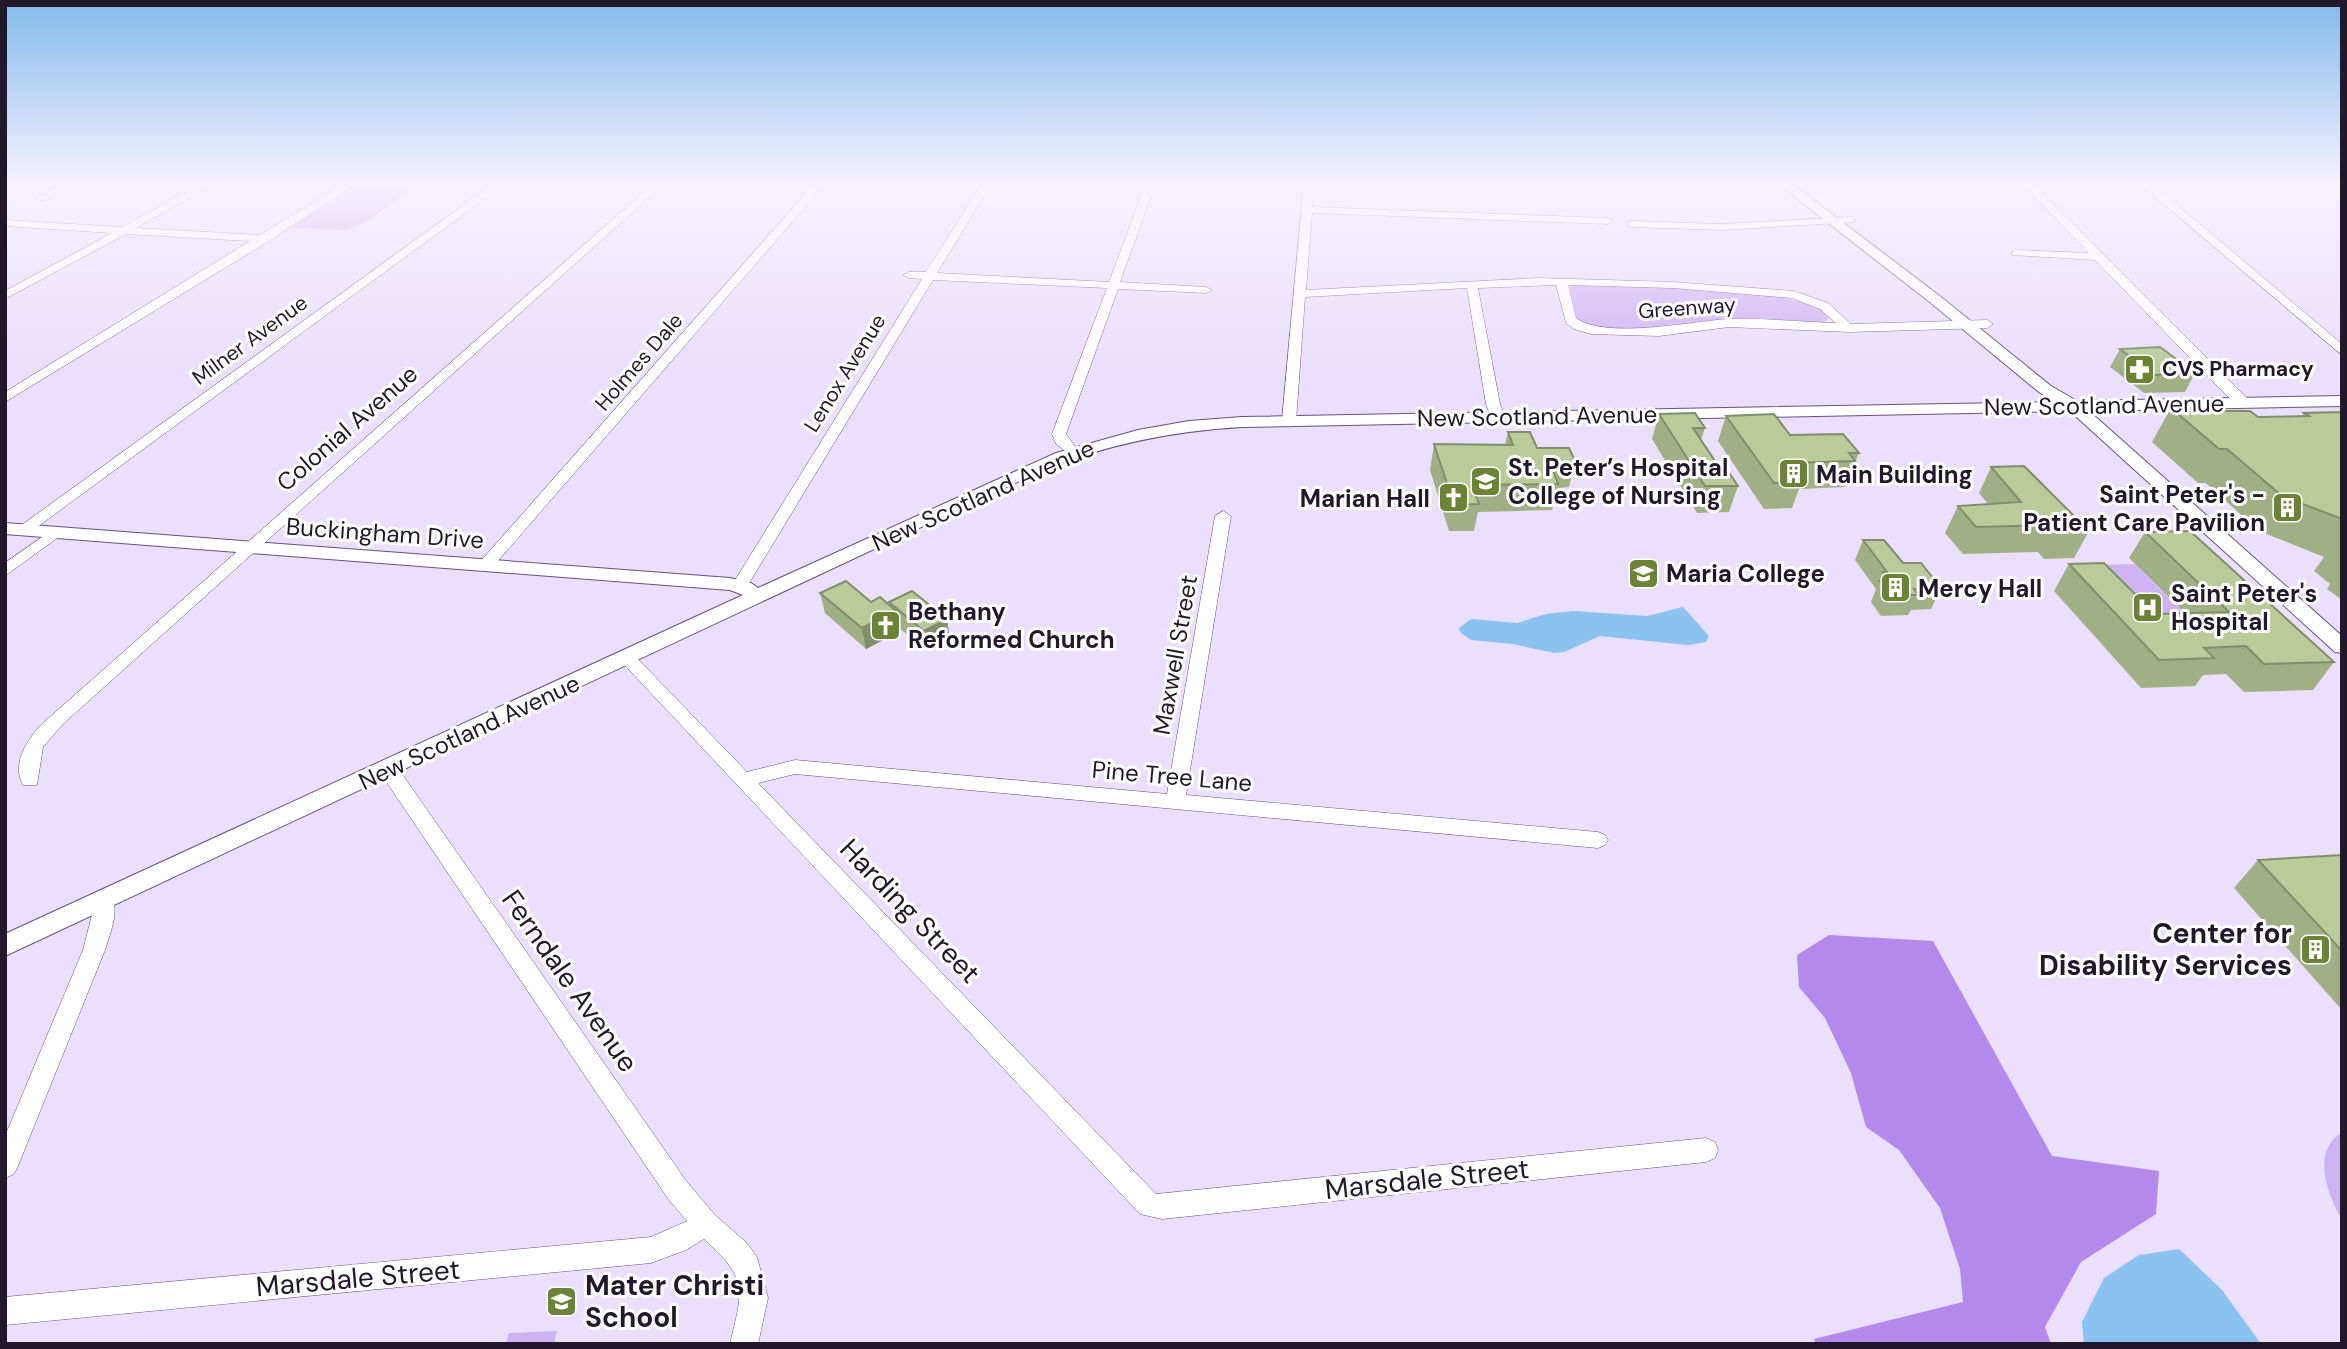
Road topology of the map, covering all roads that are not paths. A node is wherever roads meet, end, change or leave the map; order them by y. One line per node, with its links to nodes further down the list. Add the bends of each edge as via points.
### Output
1 (97, 246): 22 (street)
2 (254, 246): 27 (street)
3 (413, 246): 35 (street, Milner Avenue)
4 (589, 246): 37 (street, Colonial Avenue)
5 (766, 246): 38 (street, Holmes Dale)
6 (948, 246): 16 (street, Lenox Avenue)
7 (1128, 246): 18 (street)
8 (1303, 246): 21 (street)
9 (1866, 246): 24 (street)
10 (1884, 246): 23 (street)
11 (2087, 246): 14 (street)
12 (2218, 246): 26 (street)
13 (2016, 253): 14 (street)
14 (2098, 257): 29 (street)
15 (909, 275): 16 (street)
16 (930, 276): 18 (street); 40 (street, Lenox Avenue)
17 (1561, 281): 19 (street, Greenway); 25 (street, Greenway, via 1784,293 1821,305); 25 (street, Greenway, via 1570,320 1591,330 1649,333 1738,323)
18 (1114, 285): 20 (street); 33 (street, via 1059,434)
19 (1472, 285): 21 (street, Greenway); 31 (street)
20 (1206, 290)
21 (1298, 295): 32 (street)
22 (5, 296)
23 (1987, 324): 24 (street, Greenway); 30 (street, via 2067,389)
24 (1968, 325): 25 (street, Greenway); 30 (street, via 2045,389)
25 (1849, 328)
26 (2342, 351)
27 (5, 398)
28 (2342, 401): 29 (street, New Scotland Avenue)
29 (2244, 403): 30 (street, New Scotland Avenue)
30 (2074, 406): 31 (street, New Scotland Avenue); 42 (street)
31 (1498, 417): 32 (street, New Scotland Avenue)
32 (1289, 421): 33 (street, New Scotland Avenue, via 1174,428)
33 (1072, 452): 41 (street, New Scotland Avenue)
34 (1223, 516): 47 (street, Maxwell Street)
35 (15, 529): 36 (street, Buckingham Drive)
36 (55, 533): 37 (street, Buckingham Drive); 39 (street)
37 (249, 548): 38 (street, Buckingham Drive); 45 (street, Colonial Avenue, via 41,736 29,756)
38 (485, 566): 40 (street, Buckingham Drive)
39 (5, 571)
40 (740, 585): 41 (street, Buckingham Drive)
41 (758, 597): 43 (street, New Scotland Avenue)
42 (2342, 647)
43 (627, 658): 44 (street, New Scotland Avenue); 46 (street, Harding Street)
44 (388, 769): 49 (street, New Scotland Avenue); 54 (street, Ferndale Avenue, via 670,1180)
45 (30, 780)
46 (743, 780): 47 (street, Pine Tree Lane, via 795,767); 53 (street, Harding Street)
47 (1175, 801): 48 (street, Pine Tree Lane)
48 (1598, 839)
49 (104, 901): 50 (street, New Scotland Avenue); 52 (street, via 94,950)
50 (5, 946)
51 (1706, 1150): 53 (street, Marsdale Street)
52 (5, 1166)
53 (1149, 1205)
54 (706, 1224): 55 (street, Marsdale Street, via 651,1250); 56 (street, Ferndale Avenue, via 741,1255 751,1273 754,1304)
55 (5, 1311)
56 (744, 1344)

